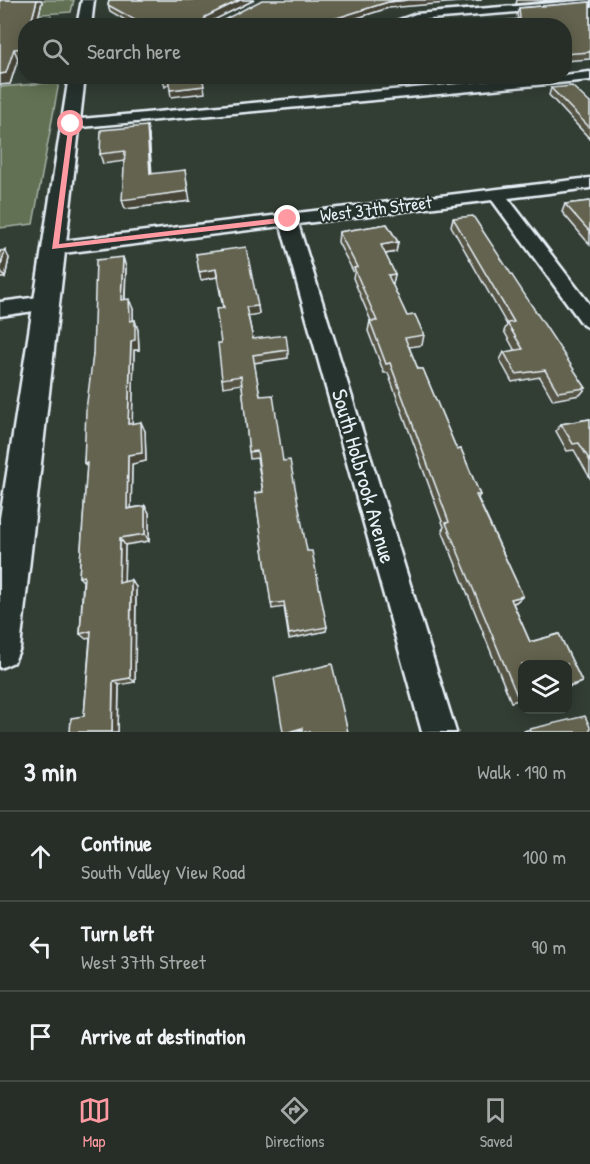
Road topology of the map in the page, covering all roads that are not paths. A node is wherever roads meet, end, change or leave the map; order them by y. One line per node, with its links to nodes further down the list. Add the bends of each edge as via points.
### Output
1 (88, 0): 3 (street)
2 (590, 3): 4 (street)
3 (85, 18)
4 (413, 18)
5 (590, 76): 6 (street)
6 (572, 77)
7 (76, 84): 9 (street)
8 (476, 84): 9 (street, via 361,92)
9 (71, 124): 13 (street)
10 (590, 183): 11 (street, West 37th Street)
11 (497, 195): 12 (street, West 37th Street); 16 (street)
12 (288, 219): 13 (street, West 37th Street); 18 (street, South Holbrook Avenue)
13 (55, 248): 14 (street)
14 (47, 303): 15 (street); 17 (street)
15 (0, 309)
16 (590, 320)
17 (0, 648)
18 (439, 732)

